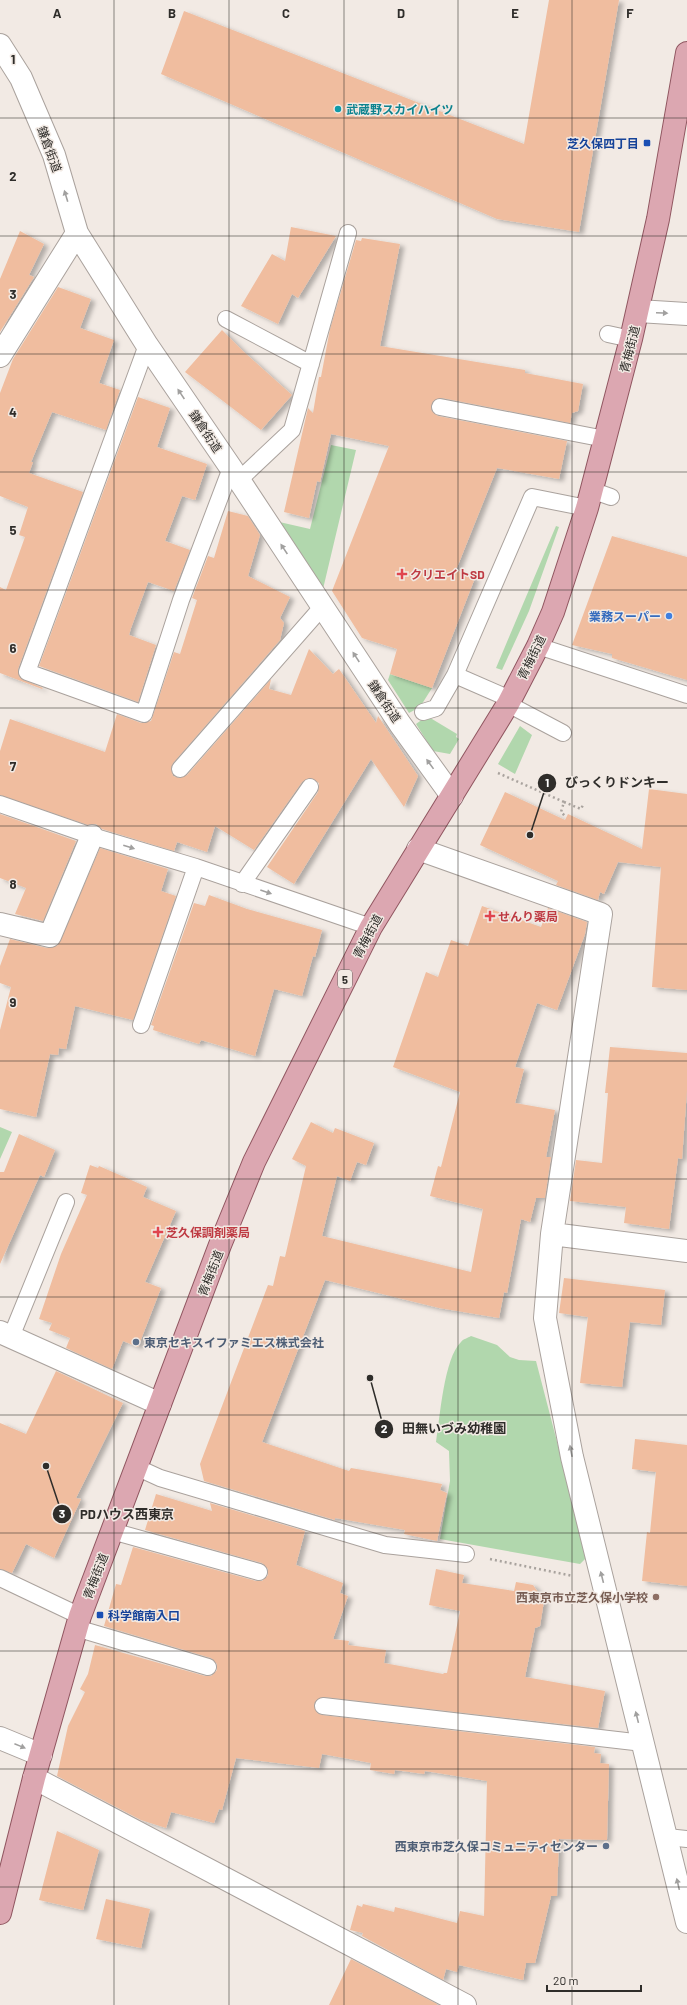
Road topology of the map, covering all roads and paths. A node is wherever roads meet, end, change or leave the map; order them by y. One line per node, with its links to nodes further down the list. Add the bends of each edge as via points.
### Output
1 (0, 45): 3 (street, 鎌倉街道, one-way to 1, via 54,155 21,78)
2 (687, 53): 5 (main road, 青梅街道 / 5, via 658,218)
3 (77, 233): 10 (street, 鎌倉街道); 11 (street)
4 (348, 233): 12 (lane)
5 (638, 311): 6 (street, one-way to 6); 9 (main road, 青梅街道 / 5)
6 (687, 314)
7 (226, 319): 12 (lane)
8 (608, 334): 9 (lane)
9 (631, 339): 14 (main road, 青梅街道 / 5)
10 (147, 345): 15 (street, 鎌倉街道, one-way to 10); 15 (lane, via 27,672 144,714 181,600)
11 (0, 356)
12 (310, 364): 15 (lane, via 292,430)
13 (440, 407): 14 (lane)
14 (606, 439): 16 (main road, 青梅街道 / 5)
15 (235, 474): 17 (street, 鎌倉街道, one-way to 15)
16 (596, 498): 18 (main road, 青梅街道 / 5); 19 (lane, via 532,497)
17 (323, 606): 24 (lane); 29 (street, 鎌倉街道, one-way to 17, via 400,724)
18 (538, 646): 20 (lane); 21 (main road, 青梅街道 / 5)
19 (455, 674): 21 (lane); 22 (lane, via 436,708)
20 (687, 695)
21 (509, 701): 23 (lane); 29 (main road, 青梅街道 / 5)
22 (423, 712)
23 (563, 733)
24 (180, 769)
25 (496, 772): 28 (path)
26 (541, 786): 28 (path)
27 (310, 787): 37 (lane)
28 (539, 791): 30 (path)
29 (452, 796): 35 (main road, 青梅街道 / 5)
30 (564, 802): 32 (path, via 581,809); 33 (path, via 561,812)
31 (0, 804): 34 (lane)
32 (583, 805)
33 (566, 817)
34 (92, 836): 36 (lane, one-way to 36); 38 (street, via 50,936)
35 (418, 849): 39 (main road, 青梅街道 / 5); 42 (street, via 601,914)
36 (196, 867): 37 (lane); 40 (lane)
37 (242, 884): 39 (lane, one-way to 39)
38 (0, 924)
39 (371, 928): 45 (main road, 青梅街道 / 5, via 254,1162)
40 (141, 1025)
41 (66, 1202): 44 (lane)
42 (552, 1234): 43 (street); 51 (street, one-way to 42, via 572,1457 545,1318)
43 (687, 1251)
44 (5, 1335): 45 (street)
45 (160, 1404): 46 (main road, 青梅街道 / 5)
46 (136, 1467): 47 (main road, 青梅街道 / 5); 48 (lane, via 160,1478 385,1545)
47 (112, 1531): 49 (lane); 52 (main road, 青梅街道 / 5)
48 (466, 1554): 51 (path)
49 (259, 1572)
50 (0, 1578): 52 (lane)
51 (603, 1581): 56 (street, one-way to 51)
52 (78, 1622): 53 (lane); 57 (main road, 青梅街道 / 5)
53 (208, 1666)
54 (323, 1706): 56 (lane)
55 (0, 1738): 57 (street, one-way to 57)
56 (643, 1743): 59 (street)
57 (41, 1755): 58 (main road, 青梅街道 / 5)
58 (34, 1778): 60 (main road, 青梅街道 / 5); 62 (street)
59 (677, 1838): 61 (street, one-way to 59)
60 (0, 1913)
61 (687, 1922)
62 (465, 2005)

